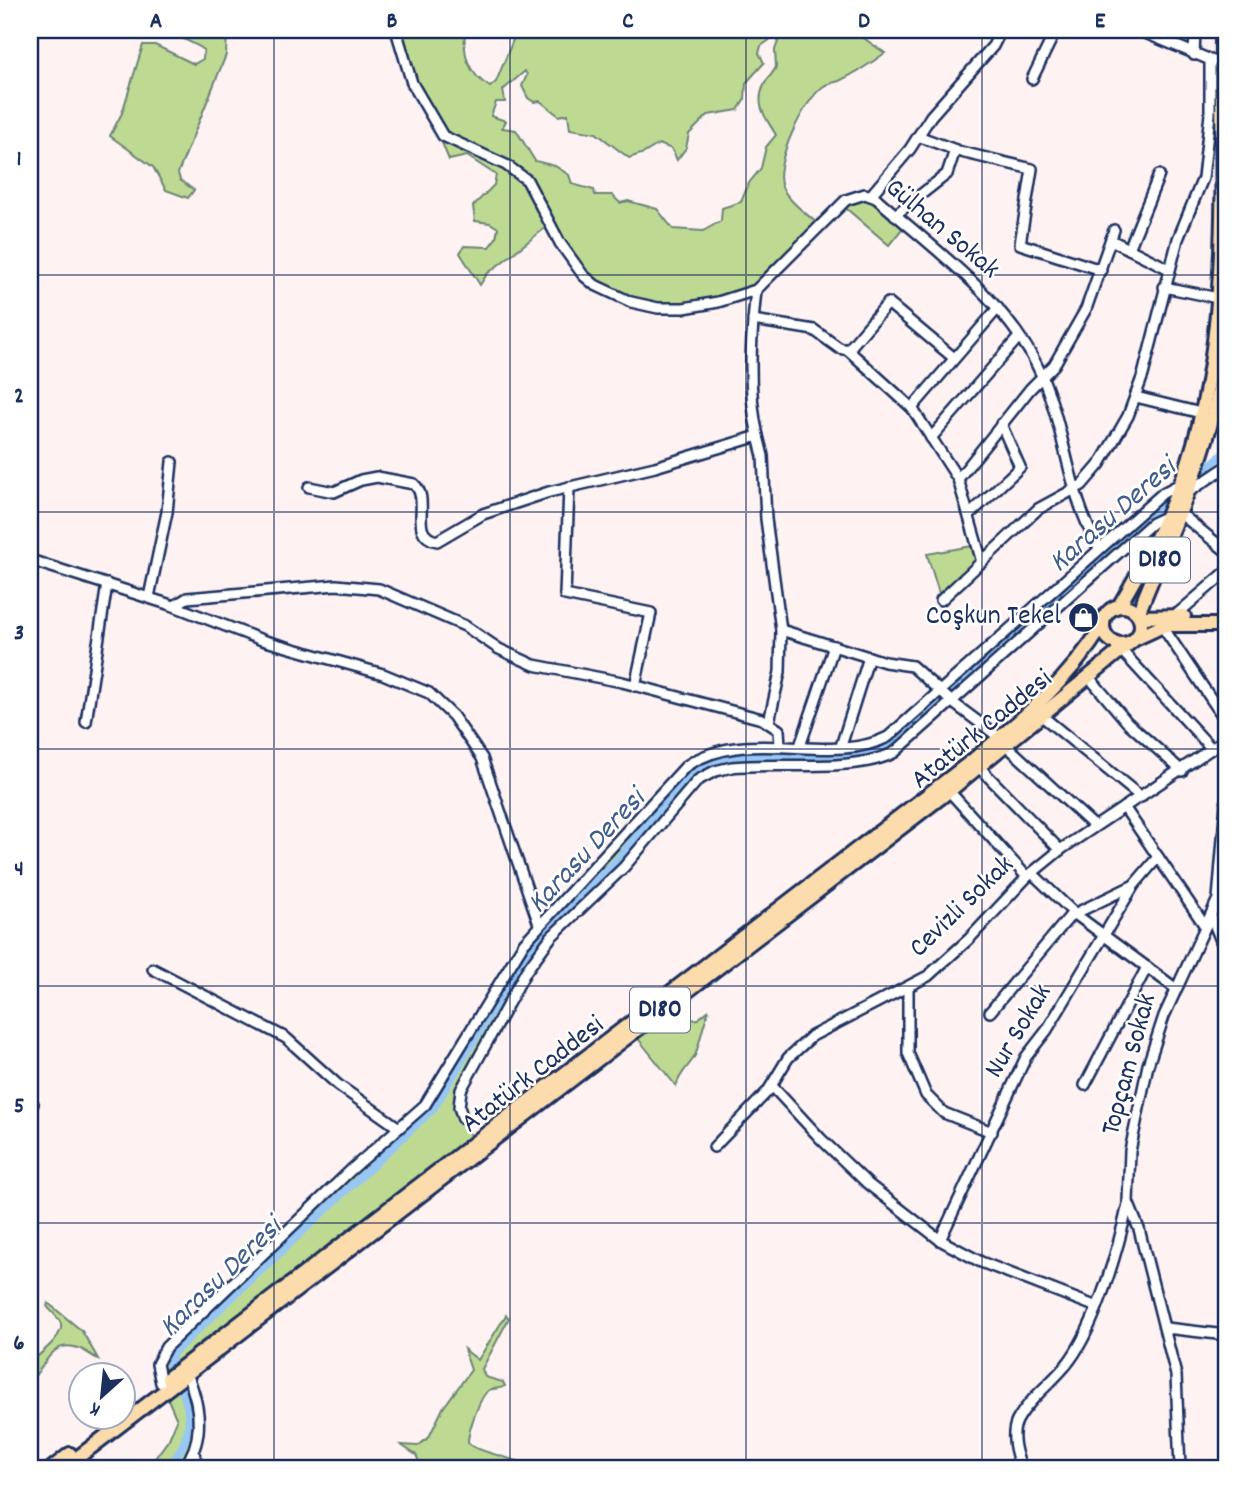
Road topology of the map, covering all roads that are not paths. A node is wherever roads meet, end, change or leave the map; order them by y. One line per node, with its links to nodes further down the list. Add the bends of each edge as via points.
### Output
1 (396, 30): 21 (street, Gülhan Sokak, via 412,83 437,129 449,141 506,165 527,180 560,243 589,280 631,302 658,308 702,305)
2 (1001, 30): 10 (street, via 993,46 955,86)
3 (1056, 30): 9 (street)
4 (1138, 30): 7 (street)
5 (1195, 30): 7 (street)
6 (1222, 30): 8 (highway, D180)
7 (1194, 55): 8 (street)
8 (1216, 62): 18 (street, via 1205,169); 22 (highway, D180)
9 (1032, 79)
10 (918, 136): 11 (street); 13 (street)
11 (955, 150): 14 (street, via 948,173); 19 (street, via 1032,169 1020,244)
12 (1159, 175): 17 (street)
13 (872, 195): 14 (street, Gülhan Sokak); 21 (street, Gülhan Sokak, via 846,200)
14 (895, 215): 23 (street, Gülhan Sokak)
15 (1114, 230): 16 (street)
16 (1111, 240): 17 (street); 19 (street)
17 (1129, 249): 18 (street)
18 (1169, 269): 20 (street)
19 (1101, 270): 29 (street, via 1073,333)
20 (1164, 288): 22 (street); 30 (street)
21 (756, 290): 24 (street)
22 (1218, 298): 32 (highway, D180)
23 (998, 308): 25 (street, Gülhan Sokak); 28 (street)
24 (753, 320): 27 (street, via 814,330); 34 (street, via 751,386)
25 (1019, 337): 29 (street, Gülhan Sokak); 35 (street)
26 (1226, 340): 39 (highway, D180, via 1201,465)
27 (848, 350): 28 (street, via 888,303); 31 (street)
28 (954, 358): 31 (street)
29 (1042, 378): 33 (street); 42 (street, Gülhan Sokak)
30 (1136, 397): 32 (street); 42 (street, via 1100,464)
31 (912, 408): 35 (street)
32 (1201, 413): 39 (highway, D180)
33 (1001, 424): 38 (street); 44 (street, via 1020,467)
34 (758, 436): 41 (street); 61 (street)
35 (931, 438): 38 (street)
36 (172, 462): 51 (street)
37 (1226, 467): 39 (street)
38 (958, 479): 44 (street)
39 (1185, 483): 43 (highway, D180); 45 (street, via 1163,493)
40 (309, 487): 41 (street, via 334,492 377,477 414,484 421,495 421,530 437,541 483,514)
41 (569, 488): 66 (street, via 565,595 651,613)
42 (1074, 490): 45 (street, Gülhan Sokak); 48 (street, via 1038,509)
43 (1175, 511): 46 (street); 54 (highway, D180); 55 (highway, D180); 68 (street, via 1143,530)
44 (969, 515): 48 (street)
45 (1099, 548): 67 (street)
46 (1226, 551)
47 (30, 560): 50 (street)
48 (982, 562): 52 (street)
49 (1226, 572): 56 (street)
50 (107, 584): 51 (street); 71 (street)
51 (149, 597): 53 (street)
52 (941, 600)
53 (174, 606): 66 (street, via 187,598 370,587 458,622 534,665); 93 (street, via 262,640 383,674 435,697 482,758)
54 (1119, 606): 55 (highway); 58 (highway, Atatürk Caddesi, via 1107,613)
55 (1139, 615): 56 (highway); 62 (highway, via 1141,628)
56 (1176, 615): 57 (highway)
57 (1226, 618)
58 (1103, 625): 62 (highway, via 1113,641); 74 (highway, Atatürk Caddesi / D180, via 1058,685)
59 (1226, 625): 60 (highway)
60 (1161, 626): 62 (highway, Atatürk Caddesi); 70 (street)
61 (780, 630): 63 (street); 72 (street, via 779,672)
62 (1130, 643): 65 (highway, Atatürk Caddesi / D180); 78 (street)
63 (834, 646): 64 (street); 76 (street)
64 (869, 657): 67 (street, via 912,666); 77 (street)
65 (1089, 677): 69 (highway, Atatürk Caddesi / D180); 80 (street, via 1127,722)
66 (635, 686): 72 (street)
67 (940, 691): 68 (street); 77 (street, via 888,737)
68 (952, 702): 74 (street); 104 (street, via 905,744 880,758 732,767 698,780 624,867 551,937 526,971 461,1090)
69 (1042, 716): 74 (highway, Atatürk Caddesi / D180); 82 (street)
70 (1226, 721)
71 (86, 722)
72 (769, 722): 75 (street, via 781,734)
73 (1226, 739): 78 (street, Cevizli Sokak)
74 (1003, 741): 79 (highway, Atatürk Caddesi / D180); 85 (street); 113 (highway, Atatürk Caddesi / D180)
75 (780, 746): 76 (street); 93 (street, via 721,750 686,766)
76 (800, 746): 77 (street)
77 (841, 747)
78 (1212, 749): 80 (street, Cevizli Sokak)
79 (979, 767): 81 (highway, Atatürk Caddesi / D180); 86 (street)
80 (1182, 771): 82 (street, Cevizli Sokak)
81 (949, 791): 88 (street); 113 (highway, Atatürk Caddesi / D180)
82 (1141, 797): 84 (street, Cevizli Sokak)
83 (1226, 803): 90 (street, Topçam Sokak)
84 (1124, 807): 85 (street, Cevizli Sokak); 87 (street)
85 (1093, 825): 86 (street, Cevizli Sokak)
86 (1060, 850): 88 (street, Cevizli Sokak)
87 (1158, 857): 89 (street, Nur Sokak); 94 (street)
88 (1030, 875): 91 (street); 100 (street, Cevizli Sokak, via 950,957)
89 (1134, 885): 91 (street); 95 (street, Nur Sokak)
90 (1222, 900): 92 (street, Topçam Sokak)
91 (1074, 914): 95 (street); 101 (street)
92 (1211, 916): 94 (street, Topçam Sokak); 96 (street)
93 (539, 924): 105 (street, via 510,961 432,1095)
94 (1205, 926): 99 (street, Topçam Sokak)
95 (1105, 934): 97 (street); 106 (street, Nur Sokak, via 1026,1057)
96 (1226, 953)
97 (1147, 967): 99 (street); 102 (street)
98 (153, 970): 105 (street, via 286,1038 338,1085)
99 (1175, 988): 108 (street, Topçam Sokak, via 1151,1054 1135,1123)
100 (908, 989): 103 (street, Cevizli Sokak, via 822,1029 788,1058); 106 (street, via 908,1053 926,1095 944,1113)
101 (990, 1012)
102 (1085, 1085)
103 (772, 1086): 107 (street, Cevizli Sokak); 109 (street, via 868,1184)
104 (463, 1119)
105 (399, 1128): 114 (street, via 166,1347 157,1364)
106 (992, 1132): 109 (street, Nur Sokak)
107 (714, 1147)
108 (1128, 1202): 110 (street); 111 (street, Topçam Sokak)
109 (940, 1240): 110 (street, via 981,1262)
110 (1097, 1307): 122 (street, via 1071,1359 1017,1421 1014,1447)
111 (1166, 1328): 112 (street); 123 (street, Topçam Sokak, via 1176,1376)
112 (1226, 1335)
113 (185, 1370): 114 (highway, Atatürk Caddesi / D180); 117 (street, via 198,1415)
114 (163, 1387): 115 (highway, Atatürk Caddesi / D180); 119 (highway, Atatürk Caddesi / D180)
115 (136, 1404)
116 (99, 1432): 118 (highway)
117 (194, 1453): 120 (street); 121 (street)
118 (52, 1468)
119 (64, 1468)
120 (183, 1468)
121 (198, 1468)
122 (1021, 1468)
123 (1180, 1468)

